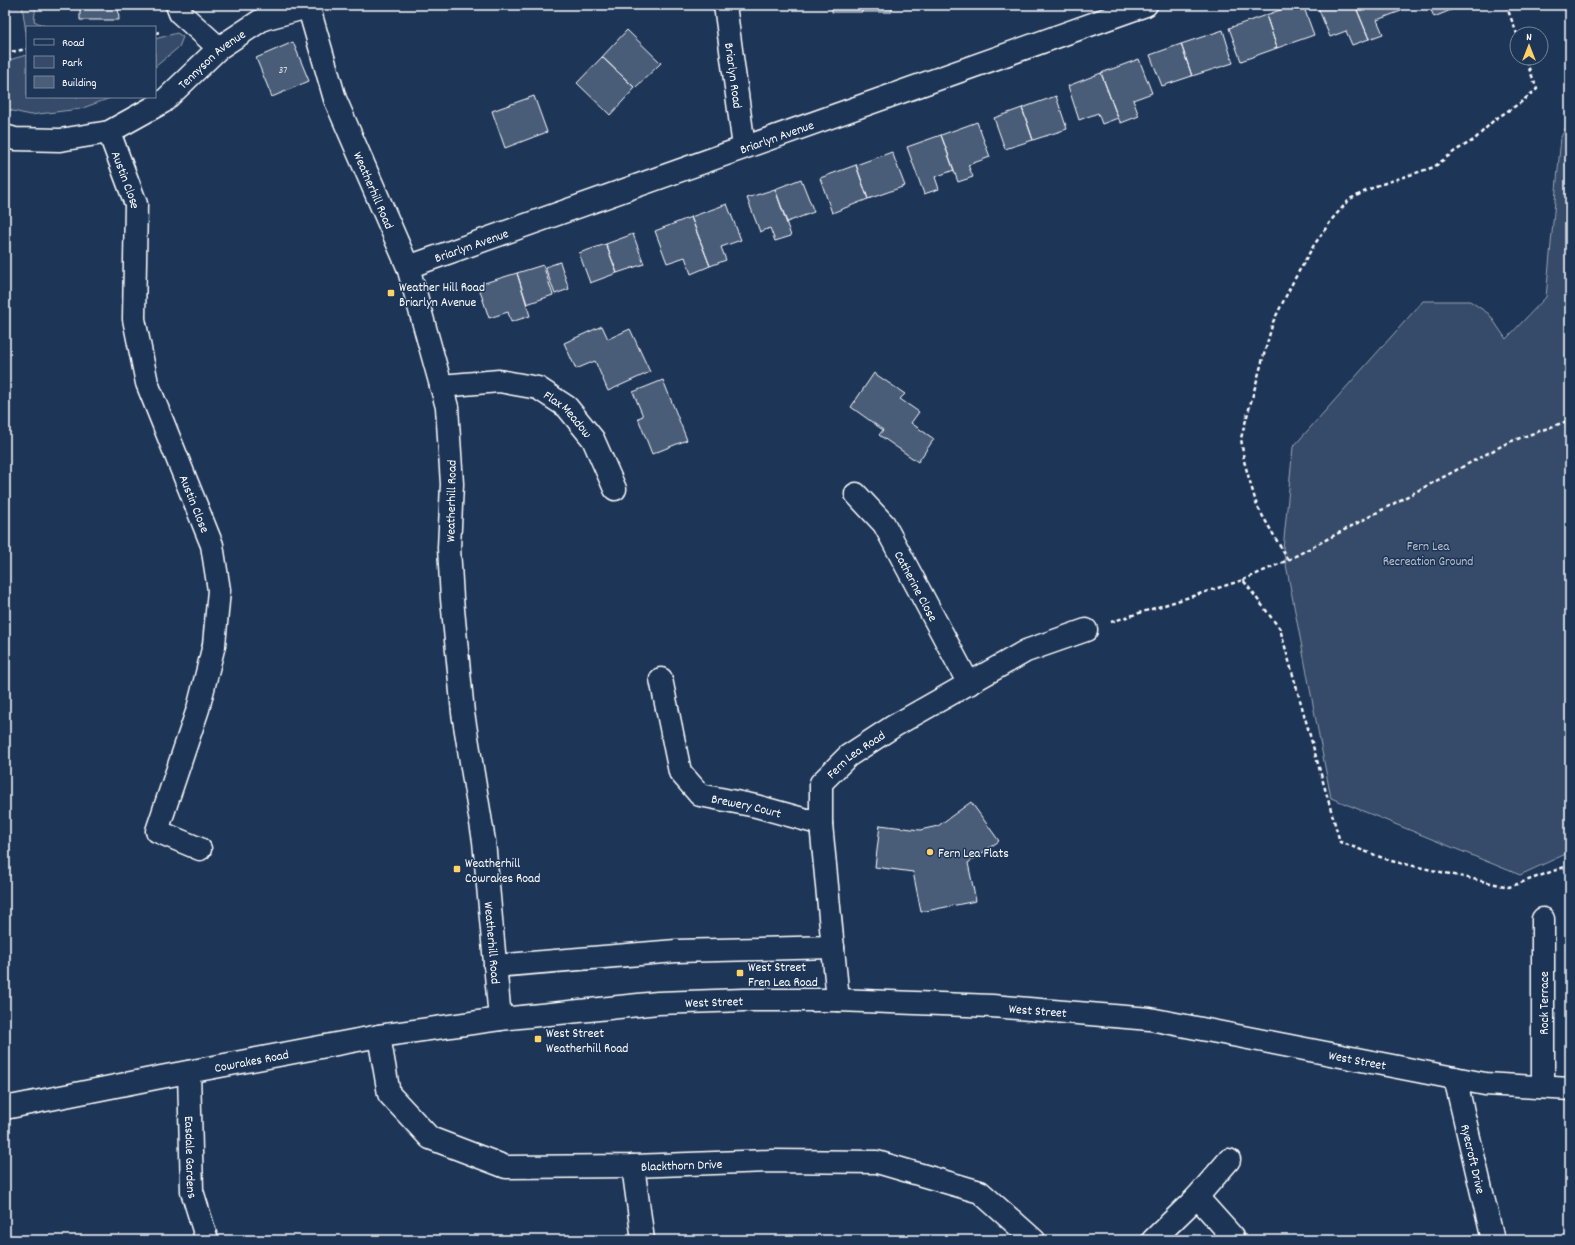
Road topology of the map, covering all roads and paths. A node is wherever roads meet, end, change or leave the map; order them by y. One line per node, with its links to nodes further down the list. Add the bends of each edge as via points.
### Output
1 (177, 5): 7 (street, via 180,13)
2 (725, 5): 13 (street, Briarlyn Road)
3 (1146, 5): 13 (street, Briarlyn Avenue)
4 (1506, 5): 6 (path)
5 (308, 6): 7 (street, Tennyson Avenue, via 263,19); 14 (street, Weatherhill Road, via 335,98)
6 (1514, 26)
7 (219, 48): 11 (street, Tennyson Avenue, via 163,102)
8 (26, 49): 9 (path)
9 (5, 53)
10 (1529, 66): 19 (path, via 1537,89 1494,120 1474,140 1455,150 1434,167 1376,186 1350,199 1314,245 1273,322 1241,438 1244,461 1257,506)
11 (109, 132): 12 (street, Tennyson Avenue, via 60,140); 25 (street, Austin Close, via 136,204 134,320 147,383 212,545 219,590 214,645 198,709 157,831)
12 (5, 136)
13 (744, 146): 14 (street, Briarlyn Avenue)
14 (408, 267): 15 (street, Weatherhill Road)
15 (441, 386): 17 (street, Flax Meadow, via 499,381 538,388 567,408 593,439); 29 (street, Weatherhill Road, via 447,408 452,477 449,548 463,713 484,841)
16 (1570, 420): 19 (path, via 1509,442)
17 (615, 489)
18 (856, 494): 23 (street, Catherine Close, via 884,524)
19 (1288, 560): 20 (path)
20 (1243, 580): 21 (path); 26 (path, via 1280,629 1340,842 1391,861 1509,887)
21 (1086, 630): 23 (street, Fern Lea Road, via 1026,651)
22 (660, 679): 24 (street, Brewery Court, via 680,772 700,795 756,806)
23 (969, 684): 24 (street, Fern Lea Road, via 894,726 848,756 821,783)
24 (821, 824): 28 (street, Fern Lea Road)
25 (200, 849)
26 (1570, 865)
27 (1542, 919): 35 (street, Rock Terrace)
28 (833, 947): 29 (street, via 676,951); 30 (street, Fern Lea Road)
29 (495, 966): 31 (street, Weatherhill Road)
30 (838, 1000): 31 (street, West Street, via 658,1003); 34 (street, West Street, via 992,1006 1150,1019)
31 (500, 1019): 32 (street, Cowrakes Road)
32 (379, 1036): 33 (street, Cowrakes Road); 39 (street, Blackthorn Drive, via 389,1094 430,1138 506,1167)
33 (189, 1072): 37 (street, Cowrakes Road); 42 (street, Easdale Gardens, via 192,1191)
34 (1455, 1078): 35 (street, West Street, via 1485,1084); 46 (street, Ryecroft Drive)
35 (1543, 1087): 36 (street, West Street)
36 (1570, 1089)
37 (5, 1108)
38 (1229, 1160): 40 (street)
39 (633, 1166): 43 (street); 44 (street, Blackthorn Drive, via 772,1161 877,1162 980,1192)
40 (1197, 1197): 41 (street); 45 (street)
41 (1232, 1236)
42 (207, 1240)
43 (643, 1240)
44 (1034, 1240)
45 (1153, 1240)
46 (1493, 1240)

